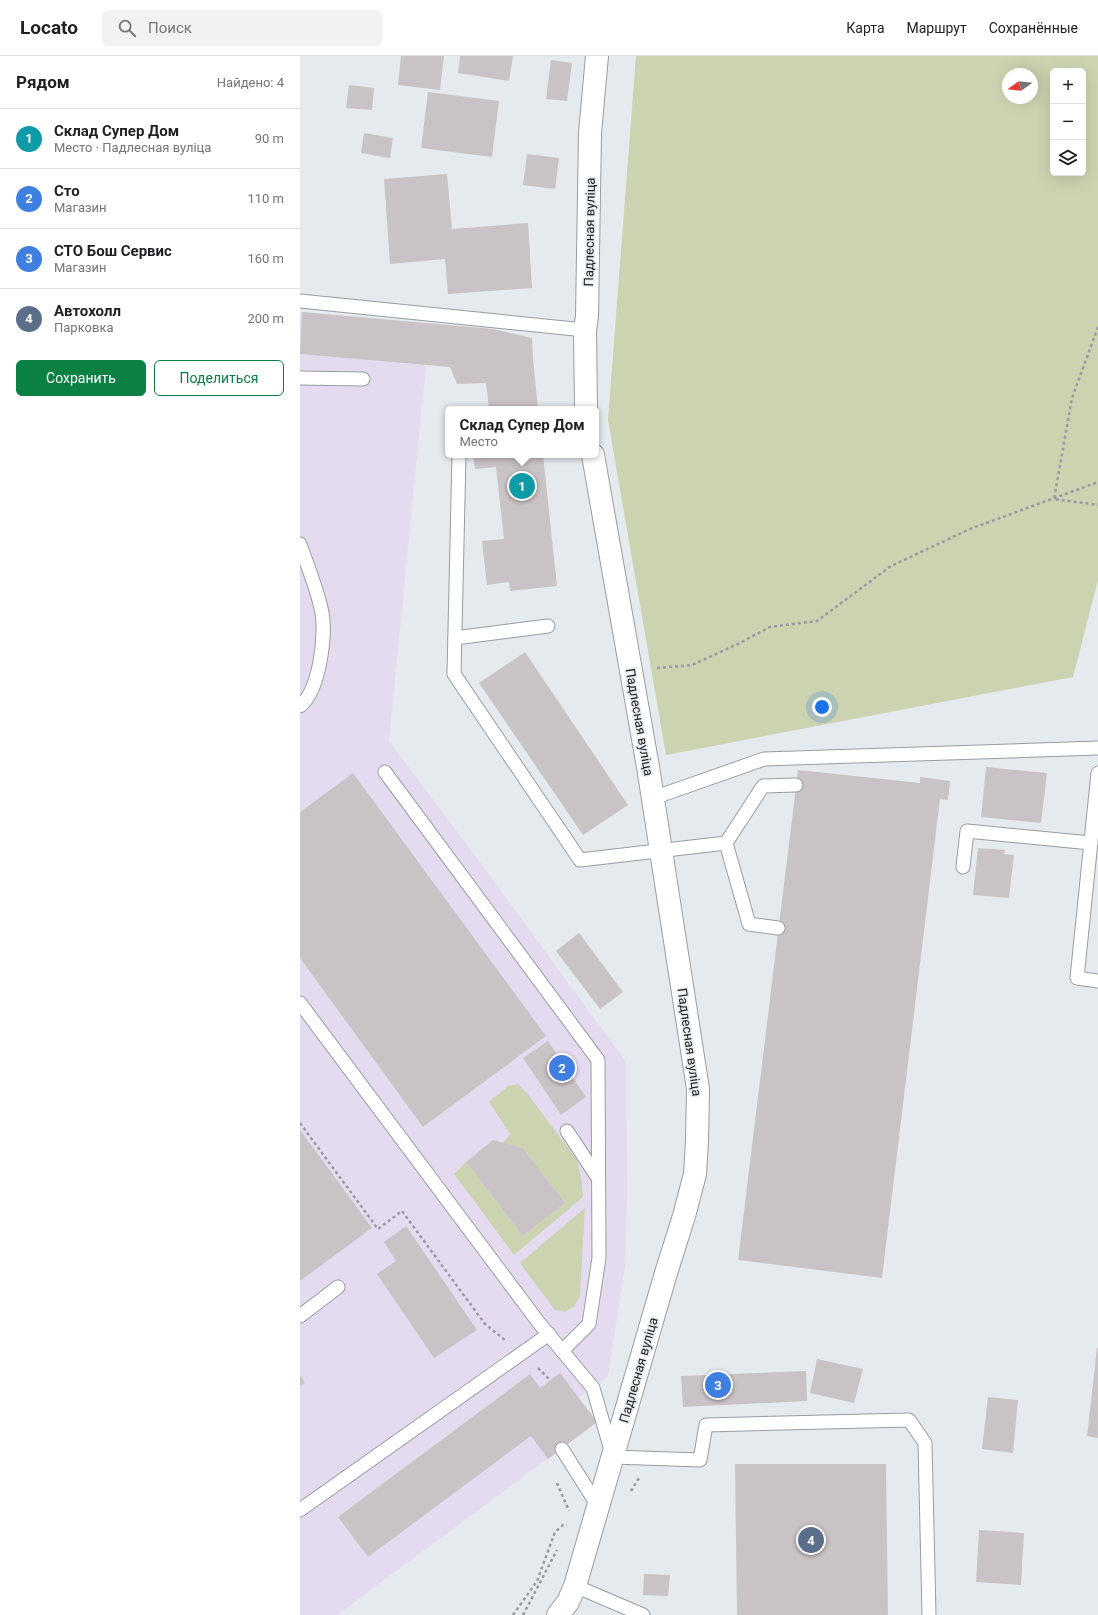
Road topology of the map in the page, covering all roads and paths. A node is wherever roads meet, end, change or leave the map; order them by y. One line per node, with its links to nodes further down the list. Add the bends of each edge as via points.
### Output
1 (597, 56): 4 (street, Падлесная вуліца, via 590,132 590,213)
2 (300, 301): 4 (lane)
3 (1098, 327): 11 (path, via 1072,398)
4 (585, 330): 7 (street, Падлесная вуліца)
5 (300, 378): 6 (lane)
6 (363, 379)
7 (586, 406)
8 (459, 458): 15 (lane)
9 (594, 458): 16 (street, Падлесная вуліца)
10 (1098, 482): 11 (path)
11 (1054, 499): 12 (path); 16 (path, via 970,529 891,566 817,621 770,627 692,665)
12 (1098, 505)
13 (300, 544): 17 (lane, via 322,609 323,644 316,680 306,702)
14 (548, 626): 15 (lane)
15 (455, 638): 25 (lane, via 454,674 580,860)
16 (631, 670): 22 (street, Падлесная вуліца)
17 (300, 706)
18 (1098, 748): 22 (lane, via 764,759)
19 (385, 772): 32 (lane, via 598,1060)
20 (1098, 773): 24 (lane)
21 (796, 785): 23 (lane, via 763,786)
22 (653, 798): 25 (street, Падлесная вуліца)
23 (726, 843): 25 (lane); 27 (lane, via 749,924)
24 (1091, 843): 26 (lane, via 967,831); 28 (lane, via 1077,978)
25 (661, 850): 40 (street, Падлесная вуліца, via 698,1089 697,1148 684,1216)
26 (963, 867)
27 (778, 928)
28 (1098, 981)
29 (300, 1003): 35 (lane)
30 (300, 1123): 37 (path, via 378,1230 402,1211 485,1324)
31 (567, 1131): 32 (lane)
32 (598, 1178): 36 (lane, via 599,1258 589,1324)
33 (338, 1287): 34 (lane)
34 (300, 1316)
35 (548, 1334): 36 (lane); 37 (lane)
36 (562, 1351): 40 (lane, via 593,1388)
37 (522, 1353): 38 (path); 42 (lane)
38 (550, 1380)
39 (562, 1448): 41 (lane); 43 (path, via 553,1474)
40 (613, 1457): 41 (street, Падлесная вуліца); 51 (lane, via 700,1460 706,1425 909,1420 925,1443)
41 (598, 1506): 47 (street, Падлесная вуліца)
42 (300, 1510)
43 (570, 1514)
44 (569, 1520): 45 (path)
45 (565, 1532)
46 (560, 1546): 48 (path)
47 (575, 1586): 49 (street, Падлесная вуліца, via 568,1602); 50 (lane)
48 (524, 1615)
49 (558, 1615)
50 (643, 1615)
51 (929, 1615)

